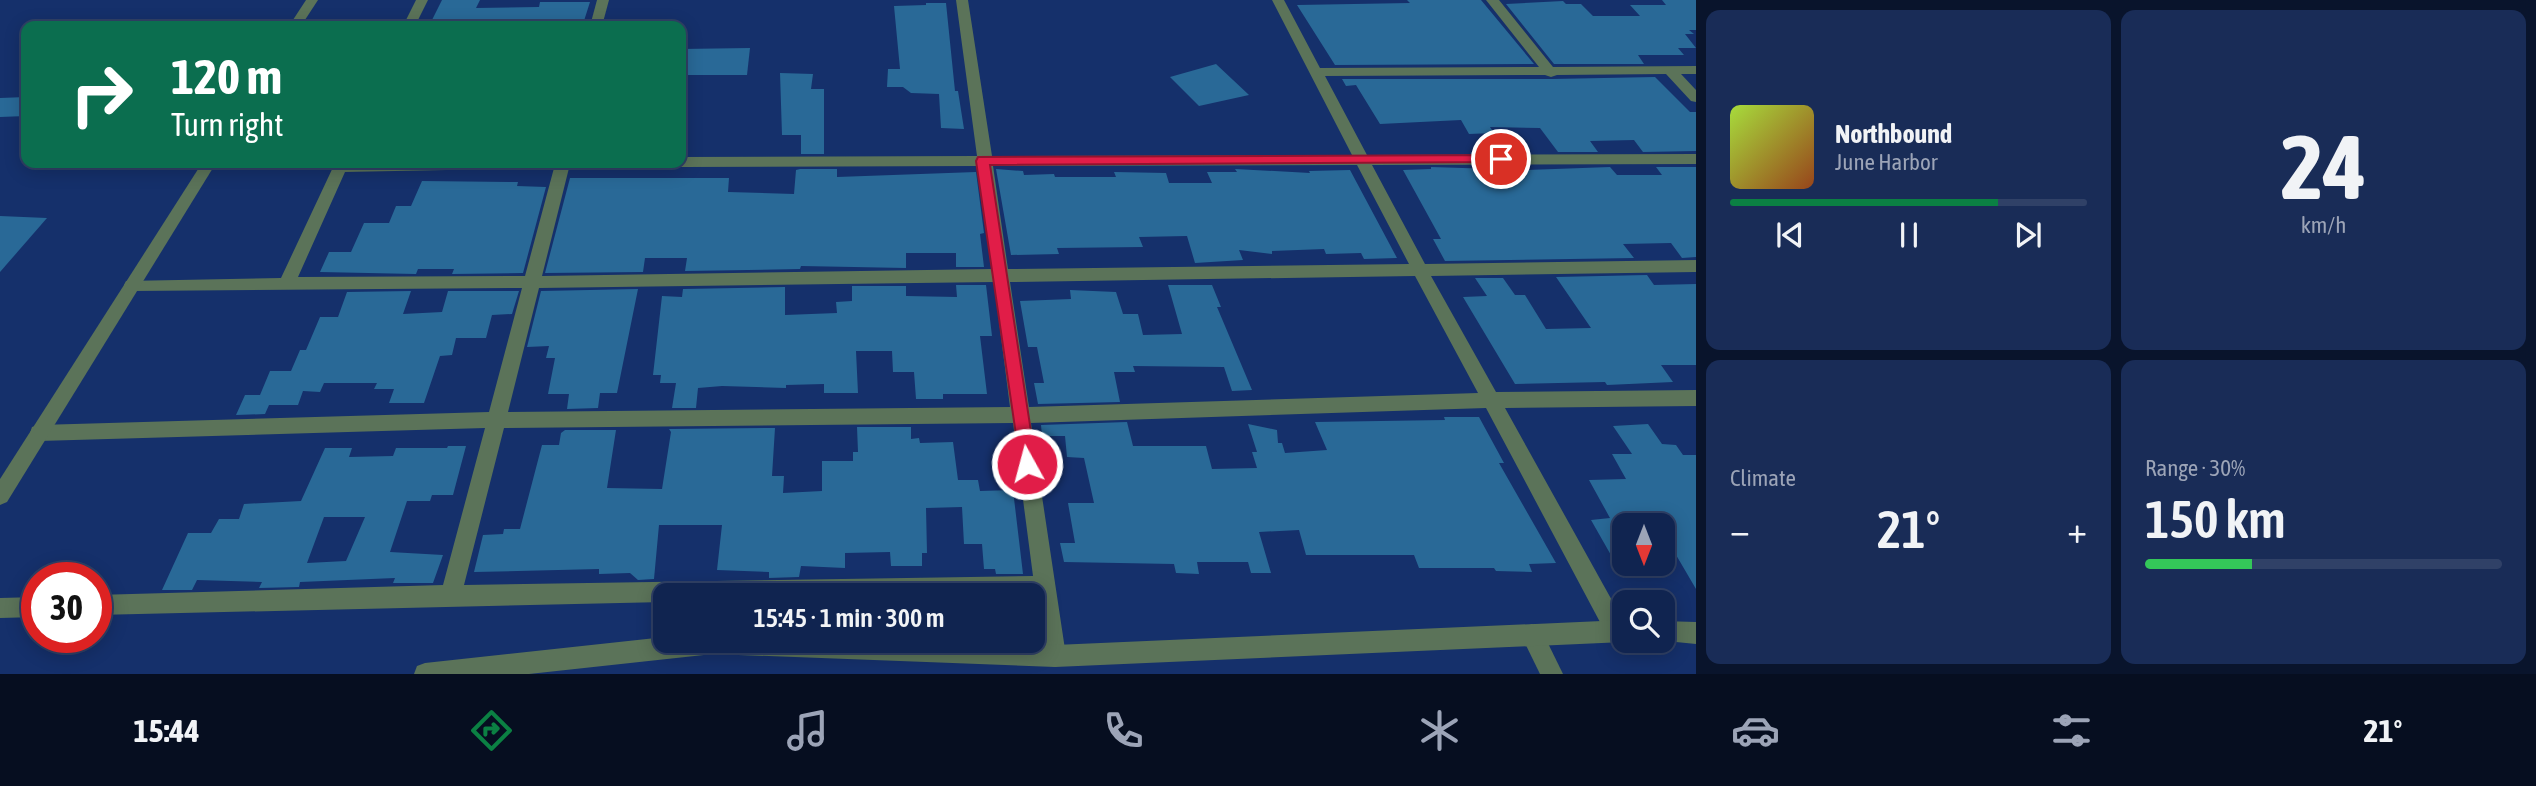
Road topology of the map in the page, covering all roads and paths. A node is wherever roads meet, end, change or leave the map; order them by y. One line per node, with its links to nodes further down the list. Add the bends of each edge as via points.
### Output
1 (312, 0): 7 (street)
2 (422, 0): 8 (street)
3 (603, 0): 9 (street)
4 (962, 0): 17 (street)
5 (1278, 0): 12 (street)
6 (1492, 0): 13 (street)
7 (298, 21)
8 (412, 21)
9 (597, 21)
10 (1696, 70): 11 (street)
11 (1670, 71): 13 (street); 14 (street)
12 (1316, 72): 13 (street); 15 (street)
13 (1551, 73)
14 (1696, 98)
15 (1362, 159): 16 (street); 17 (street); 23 (street)
16 (1696, 159)
17 (982, 161): 18 (street); 24 (street)
18 (686, 162)
19 (206, 168): 26 (street)
20 (340, 168): 27 (street)
21 (562, 168): 25 (street)
22 (1696, 266): 23 (street)
23 (1420, 270): 24 (street); 29 (street)
24 (999, 275): 25 (street); 30 (street)
25 (532, 282): 27 (street); 31 (street)
26 (132, 285): 27 (street); 32 (street)
27 (286, 285)
28 (1696, 398): 29 (street)
29 (1492, 400): 30 (street); 41 (street)
30 (1021, 415): 31 (street); 34 (street)
31 (496, 420): 32 (street); 36 (street)
32 (39, 433): 33 (street)
33 (0, 496)
34 (1043, 583)
35 (653, 592): 36 (street)
36 (451, 595): 38 (street)
37 (1045, 598): 46 (street)
38 (112, 605)
39 (21, 607): 40 (street)
40 (0, 608)
41 (1612, 617)
42 (1612, 631): 45 (street)
43 (1675, 632): 44 (street)
44 (1696, 633)
45 (1532, 635): 46 (street); 48 (street)
46 (1055, 656): 47 (street, via 713,643)
47 (425, 674)
48 (1552, 674)

